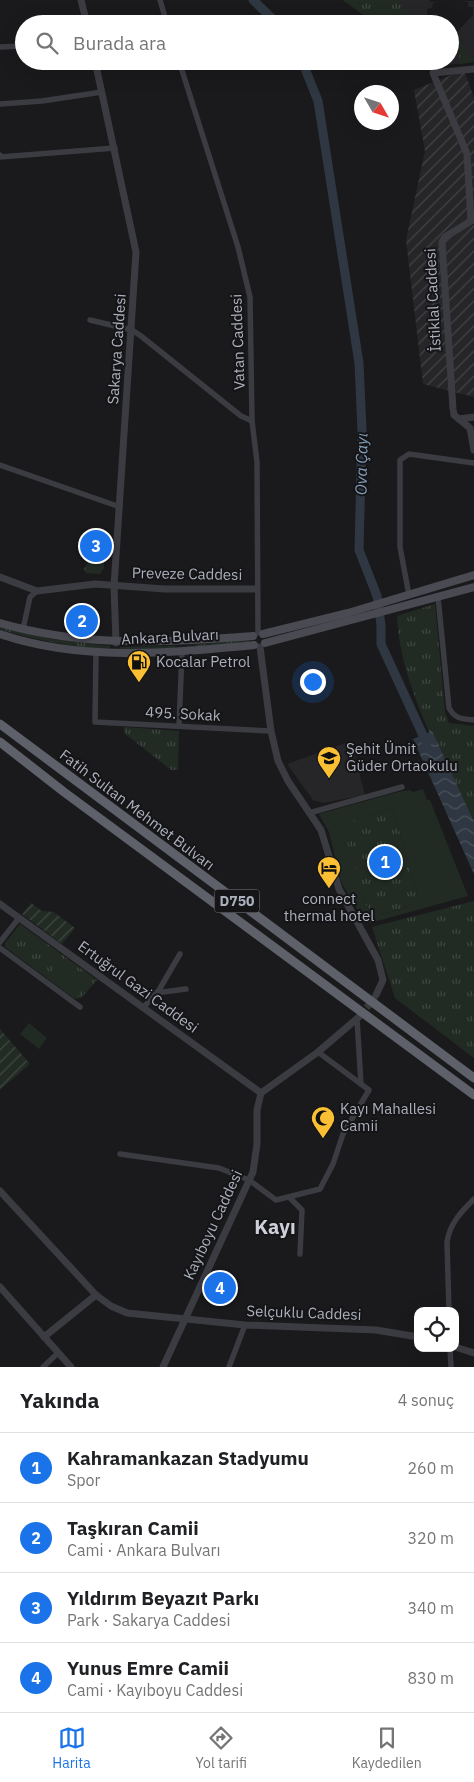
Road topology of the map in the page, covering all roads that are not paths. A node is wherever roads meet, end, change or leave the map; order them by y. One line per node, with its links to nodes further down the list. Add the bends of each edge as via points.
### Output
1 (81, 0): 3 (street)
2 (160, 0): 4 (street)
3 (85, 15)
4 (164, 15)
5 (15, 47): 6 (street)
6 (0, 48)
7 (474, 69): 14 (street, İstiklal Caddesi, via 433,73 467,154)
8 (97, 70): 10 (street, Sakarya Caddesi)
9 (182, 70): 19 (street, Vatan Caddesi, via 250,297)
10 (102, 92): 11 (street); 12 (street, Sakarya Caddesi)
11 (0, 104)
12 (115, 148): 13 (street); 16 (street, Sakarya Caddesi, via 135,244)
13 (0, 155)
14 (472, 221): 18 (street, İstiklal Caddesi, via 442,242 453,408 454,415)
15 (90, 320): 16 (street)
16 (132, 330): 19 (street, via 241,416); 23 (street, Sakarya Caddesi)
17 (474, 417): 18 (street)
18 (459, 418): 20 (street, İstiklal Caddesi, via 470,428)
19 (252, 421): 28 (street, Vatan Caddesi, via 257,462)
20 (474, 450)
21 (474, 462): 30 (street, via 412,454 400,460 400,547)
22 (0, 465): 23 (street)
23 (120, 506): 26 (street, Sakarya Caddesi)
24 (474, 575): 30 (main road, Ankara Bulvarı)
25 (0, 577): 29 (street, Preveze Caddesi)
26 (114, 586): 28 (street, Preveze Caddesi); 29 (street, Preveze Caddesi, via 87,584); 38 (street, Sakarya Caddesi)
27 (474, 587): 31 (main road)
28 (256, 589): 36 (street, Vatan Caddesi)
29 (37, 591): 34 (street, via 30,597)
30 (408, 595): 32 (main road, Ankara Bulvarı)
31 (438, 597): 32 (main road); 43 (street, via 448,708 461,719)
32 (349, 617): 36 (main road, Ankara Bulvarı); 39 (main road, Ankara Bulvarı)
33 (0, 623): 34 (main road, Ankara Bulvarı)
34 (23, 629): 38 (main road, Ankara Bulvarı)
35 (0, 634): 40 (main road, Ankara Bulvarı, via 38,645)
36 (258, 634): 37 (main road, Ankara Bulvarı); 39 (main road); 39 (main road)
37 (182, 641): 38 (main road, Ankara Bulvarı); 41 (main road)
38 (116, 642): 42 (main road)
39 (260, 645): 41 (main road, Ankara Bulvarı); 46 (street)
40 (96, 652): 42 (main road, Ankara Bulvarı); 45 (street, 495. Sokak, via 94,722)
41 (182, 652): 42 (main road, Ankara Bulvarı); 45 (street)
42 (116, 653)
43 (474, 720)
44 (0, 724): 62 (highway, Fatih Sultan Mehmet Bulvarı / D750)
45 (179, 726): 46 (street, 495. Sokak)
46 (271, 731): 49 (street, via 282,770)
47 (0, 742): 65 (highway, Fatih Sultan Mehmet Bulvarı / D750)
48 (402, 787): 49 (street)
49 (310, 812): 57 (street, via 325,837 339,889 381,967 382,985)
50 (0, 904): 51 (street, Ertuğrul Gazi Caddesi)
51 (19, 918): 52 (street); 59 (street, Ertuğrul Gazi Caddesi)
52 (0, 942)
53 (0, 948): 58 (street)
54 (180, 954): 56 (street)
55 (186, 990): 56 (street)
56 (156, 993): 59 (street)
57 (376, 995)
58 (80, 1007)
59 (143, 1008): 64 (street, Ertuğrul Gazi Caddesi)
60 (359, 1017): 61 (street); 63 (street)
61 (318, 1052): 63 (street); 64 (street)
62 (474, 1078)
63 (361, 1084): 69 (street, via 369,1090 342,1134 333,1164 320,1189)
64 (261, 1093): 67 (street, Kayıboyu Caddesi, via 257,1110 256,1160)
65 (474, 1095)
66 (120, 1154): 67 (street, via 210,1165)
67 (249, 1180): 69 (street, via 272,1198); 75 (street, Kayıboyu Caddesi)
68 (0, 1191): 73 (street, Selçuklu Caddesi)
69 (290, 1198): 71 (street, via 302,1210)
70 (474, 1199): 74 (street, via 453,1222 449,1232)
71 (300, 1254)
72 (0, 1287): 77 (street)
73 (96, 1295): 75 (street, Selçuklu Caddesi, via 127,1313); 77 (street)
74 (450, 1307)
75 (185, 1320): 76 (street, Selçuklu Caddesi); 85 (street, Kayıboyu Caddesi)
76 (245, 1325): 78 (street, Selçuklu Caddesi, via 344,1328); 86 (street)
77 (44, 1337): 81 (street)
78 (414, 1337)
79 (459, 1348): 82 (street)
80 (450, 1352): 87 (street)
81 (58, 1353): 83 (street); 84 (street)
82 (474, 1354)
83 (43, 1367)
84 (71, 1367)
85 (163, 1367)
86 (229, 1367)
87 (451, 1367)

